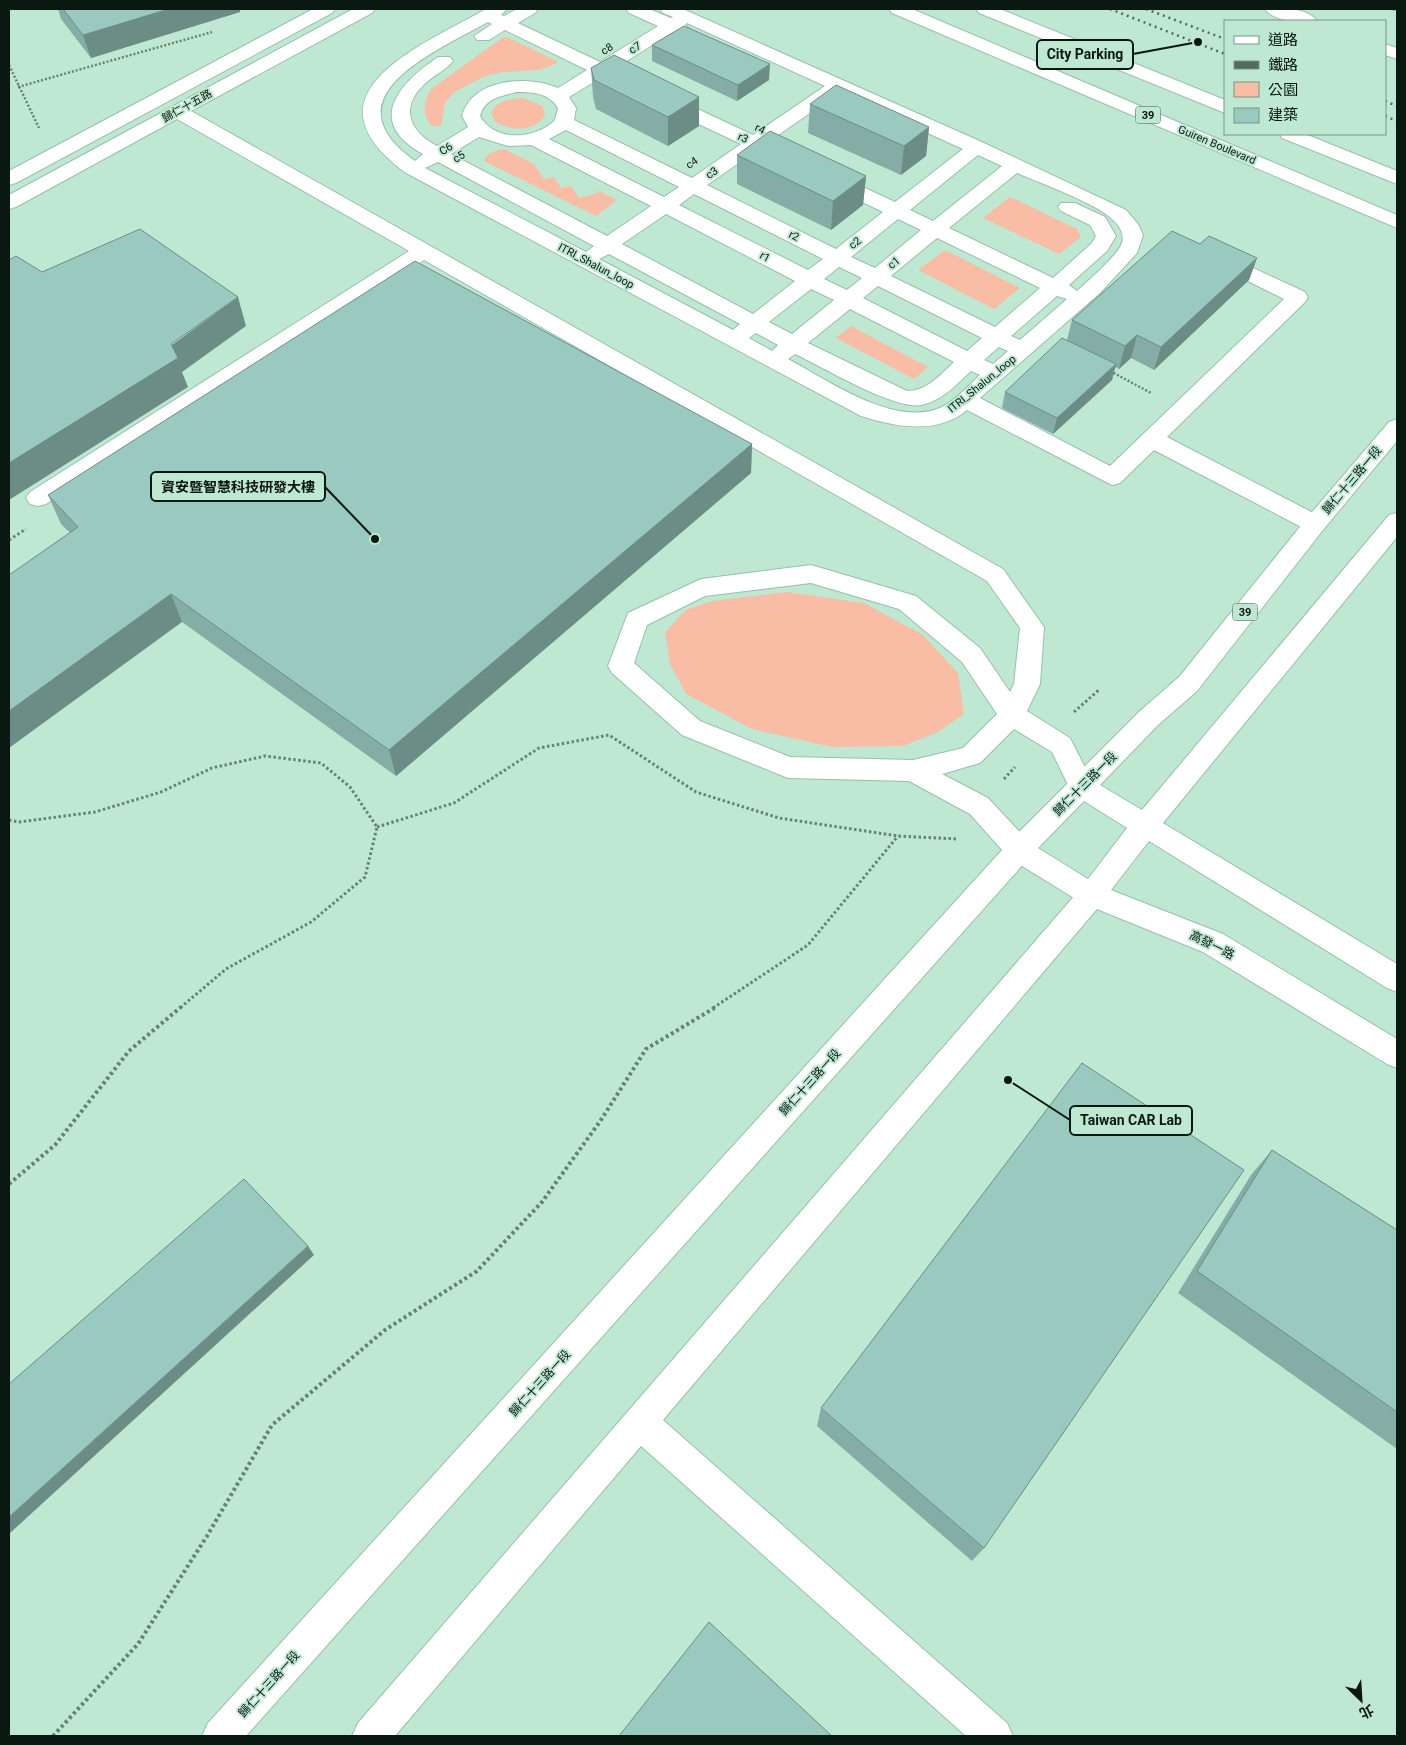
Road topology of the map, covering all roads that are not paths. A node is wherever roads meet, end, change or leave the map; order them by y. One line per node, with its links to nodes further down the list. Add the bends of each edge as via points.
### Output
1 (326, 9): 29 (street, 歸仁十五路)
2 (366, 9): 16 (street, 歸仁十五路)
3 (635, 9): 8 (street, ITRI_Shalun_loop)
4 (898, 9): 35 (street, Guiren Boulevard / 39)
5 (985, 9): 15 (street)
6 (1274, 9): 9 (street)
7 (507, 13): 10 (street, r3); 24 (street, ITRI_Shalun_loop, via 416,80 405,94 400,109 405,132); 27 (street, ITRI_Shalun_loop, via 389,75 373,98 372,119 379,140 394,156)
8 (671, 16): 10 (street, c7); 13 (street, ITRI_Shalun_loop)
9 (1305, 20)
10 (601, 61): 11 (street); 14 (street, c7); 19 (street, r3)
11 (643, 73)
12 (660, 82): 19 (street, r4)
13 (831, 90): 21 (street, c3); 23 (street, ITRI_Shalun_loop)
14 (551, 92): 17 (street, via 567,108); 18 (street, via 516,86 489,93 472,108 470,116)
15 (1224, 108)
16 (177, 111): 32 (street, 歸仁十五路); 40 (street)
17 (564, 122): 22 (street, via 557,129); 26 (street, r2)
18 (485, 133): 22 (street, via 520,141); 24 (street, c5)
19 (734, 134): 21 (street, r3)
20 (1291, 135): 28 (street)
21 (762, 138): 30 (street, c3); 34 (street, r3)
22 (534, 139): 31 (street, r1)
23 (969, 153): 25 (street, ITRI_Shalun_loop); 34 (street, c2)
24 (444, 158): 27 (street, c5); 37 (street, ITRI_Shalun_loop)
25 (1008, 170): 36 (street, c1); 46 (street, ITRI_Shalun_loop, via 1098,221 1106,236 1100,247); 47 (street, ITRI_Shalun_loop, via 1104,205 1128,224 1132,235 1130,248)
26 (681, 171): 30 (street, r2); 31 (street, c4)
27 (420, 172): 39 (street, ITRI_Shalun_loop)
28 (1397, 178)
29 (9, 179)
30 (693, 186): 33 (street, c3); 42 (street, r2)
31 (637, 201): 33 (street, r1)
32 (9, 203)
33 (664, 205): 38 (street, c3); 45 (street, r1)
34 (903, 206): 36 (street, r3); 42 (street, c2)
35 (1397, 222)
36 (942, 224): 44 (street, c1); 46 (street, r3)
37 (596, 230): 38 (street, ITRI_Shalun_loop); 39 (street)
38 (607, 245): 43 (street, c3); 49 (street, ITRI_Shalun_loop)
39 (566, 250): 43 (street, ITRI_Shalun_loop)
40 (422, 252): 60 (street); 63 (street, via 995,575 1032,627 1027,684)
41 (1202, 252): 59 (street, via 1298,297)
42 (837, 257): 44 (street, r2); 45 (street, c2)
43 (585, 260): 51 (street, ITRI_Shalun_loop)
44 (877, 277): 48 (street, c1); 50 (street, r2)
45 (809, 279): 48 (street, r1); 49 (street, c2)
46 (1060, 281): 47 (street, r3); 50 (street, ITRI_Shalun_loop)
47 (1087, 294): 53 (street, ITRI_Shalun_loop)
48 (848, 299): 52 (street, c1); 55 (street, r1)
49 (754, 323): 51 (street, c2); 52 (street, ITRI_Shalun_loop)
50 (998, 337): 53 (street, r2); 55 (street, ITRI_Shalun_loop)
51 (733, 340): 54 (street, ITRI_Shalun_loop)
52 (793, 344): 54 (street, c1); 55 (street, ITRI_Shalun_loop, via 904,398 920,398 935,391)
53 (1023, 350): 56 (street, ITRI_Shalun_loop)
54 (772, 361): 57 (street, ITRI_Shalun_loop, via 869,411 900,420 935,418 951,412)
55 (970, 361): 56 (street, r1)
56 (995, 374): 57 (street, ITRI_Shalun_loop)
57 (966, 400): 59 (street, via 1112,477)
58 (1397, 427): 62 (street, 歸仁十三路一段 / 39)
59 (1152, 439): 62 (street)
60 (38, 498)
61 (1397, 521): 66 (street)
62 (1314, 524): 65 (street, 歸仁十三路一段 / 39, via 1188,684 1149,718)
63 (1012, 715): 64 (street, via 970,756); 64 (street, via 970,654 907,602 811,574 701,588 637,619 622,666 691,728 788,767); 65 (street, via 1061,745)
64 (913, 771): 67 (street, 高發一路, via 979,806)
65 (1082, 788): 66 (street); 67 (street, 歸仁十三路一段 / 39)
66 (1144, 827): 68 (street); 69 (street)
67 (1019, 850): 68 (street, 高發一路); 72 (street, 歸仁十三路一段)
68 (1092, 895): 70 (street, 高發一路, via 1213,943); 71 (street)
69 (1397, 979)
70 (1397, 1055)
71 (640, 1422): 73 (street); 74 (street)
72 (222, 1736)
73 (370, 1736)
74 (994, 1736)

